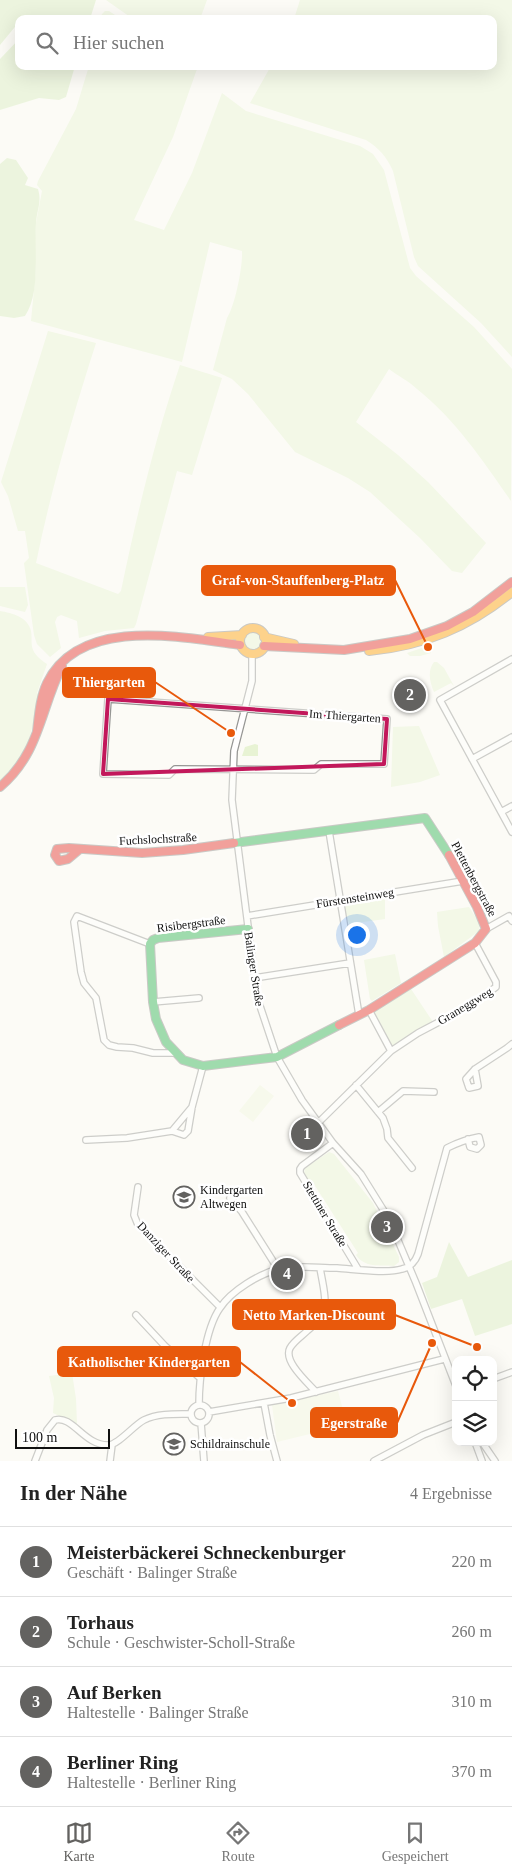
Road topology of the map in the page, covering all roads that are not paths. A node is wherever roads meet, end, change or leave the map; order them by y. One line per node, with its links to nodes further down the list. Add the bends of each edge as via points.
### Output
1 (512, 582): 9 (street, via 473,612 447,626 396,642)
2 (512, 592): 9 (street, via 477,619 451,633 396,649)
3 (242, 635): 4 (street, via 248,629 256,629); 5 (street); 6 (street)
4 (264, 636): 7 (street); 8 (street)
5 (188, 638): 6 (street); 16 (street, via 117,638 92,643 71,654 48,680 40,701 37,731 31,749 20,769)
6 (240, 645): 10 (street)
7 (264, 646): 8 (street); 10 (street)
8 (310, 648): 9 (street)
9 (352, 649)
10 (252, 654): 12 (street, Balinger Straße, via 253,676)
11 (512, 659): 14 (street, via 440,700)
12 (245, 709): 15 (street, Balinger Straße); 15 (street, Im Thiergarten, via 387,719 384,764 321,764 314,770); 15 (street, Im Thiergarten, via 108,699 103,774 169,775 175,769)
13 (512, 737): 14 (street)
14 (472, 759): 18 (street)
15 (232, 769): 21 (street, Balinger Straße)
16 (0, 786)
17 (512, 806): 18 (street)
18 (501, 812): 20 (street)
19 (329, 831): 21 (street, Plettenbergstraße); 23 (street, Plettenbergstraße, via 425,818); 24 (street)
20 (512, 832)
21 (237, 843): 22 (street, Fuchslochstraße, via 133,854); 25 (street, Balinger Straße)
22 (80, 849)
23 (463, 881): 24 (street, Fürstensteinweg); 28 (street, Plettenbergstraße)
24 (341, 901): 25 (street, Fürstensteinweg); 31 (street)
25 (247, 916): 27 (street, Balinger Straße)
26 (511, 918): 28 (street)
27 (248, 929): 30 (street, Risibergstraße, via 158,938); 32 (street, Balinger Straße)
28 (486, 929): 29 (street, Plettenbergstraße)
29 (475, 943): 35 (street, Plettenbergstraße); 38 (street, Graneggweg, via 496,982 496,988)
30 (150, 944): 34 (street, Risibergstraße); 39 (street, via 77,916 74,922 81,972 84,983 96,998 104,1040 118,1047)
31 (350, 963): 32 (street); 36 (street)
32 (254, 978): 40 (street, Balinger Straße, via 262,1014)
33 (199, 998): 34 (street)
34 (153, 1002): 39 (street, Risibergstraße, via 161,1032)
35 (369, 1010): 36 (street, Plettenbergstraße); 38 (street)
36 (359, 1015): 40 (street, Plettenbergstraße)
37 (512, 1044): 42 (street)
38 (391, 1051): 43 (street, Graneggweg)
39 (175, 1053): 41 (street, Risibergstraße, via 183,1060)
40 (278, 1057): 41 (street, Risibergstraße); 47 (street, Balinger Straße)
41 (203, 1066): 45 (street)
42 (475, 1069)
43 (356, 1085): 46 (street); 47 (street, Graneggweg)
44 (434, 1092): 46 (street, via 402,1091)
45 (192, 1107): 48 (street); 48 (street, via 188,1131 184,1134)
46 (378, 1112): 52 (street, via 383,1118 388,1138)
47 (318, 1123): 51 (street, Balinger Straße)
48 (172, 1130): 50 (street, via 127,1138)
49 (468, 1139): 55 (street, via 447,1148 418,1254)
50 (86, 1140)
51 (333, 1143): 55 (street, Balinger Straße, via 361,1174 389,1219); 58 (street, Stettiner Straße, via 302,1166 300,1173)
52 (412, 1168)
53 (138, 1187): 59 (street, Danziger Straße, via 134,1215 138,1225)
54 (230, 1198): 57 (street)
55 (409, 1266): 58 (street, via 394,1271); 61 (street, Balinger Straße)
56 (320, 1268): 57 (street); 58 (street); 66 (street, via 323,1313 294,1343 288,1355 290,1362)
57 (278, 1269): 59 (street, via 253,1280)
58 (358, 1269)
59 (220, 1308): 64 (street, via 205,1347)
60 (136, 1315): 64 (street)
61 (444, 1359): 63 (street, Balinger Straße); 66 (street)
62 (512, 1372): 65 (street)
63 (452, 1377)
64 (200, 1378): 68 (street)
65 (497, 1378)
66 (316, 1392): 67 (street)
67 (264, 1403): 69 (street); 79 (street)
68 (199, 1405): 69 (street, via 205,1406); 70 (street)
69 (209, 1412): 71 (street, via 207,1420)
70 (191, 1414): 71 (street, via 194,1421); 73 (street, via 145,1420)
71 (201, 1423): 78 (street)
72 (452, 1424): 80 (street)
73 (112, 1445): 76 (street, via 96,1444 59,1418 50,1424); 77 (street)
74 (476, 1446): 81 (street)
75 (485, 1446): 82 (street)
76 (35, 1461)
77 (110, 1461)
78 (204, 1461)
79 (277, 1461)
80 (374, 1461)
81 (482, 1461)
82 (496, 1461)

